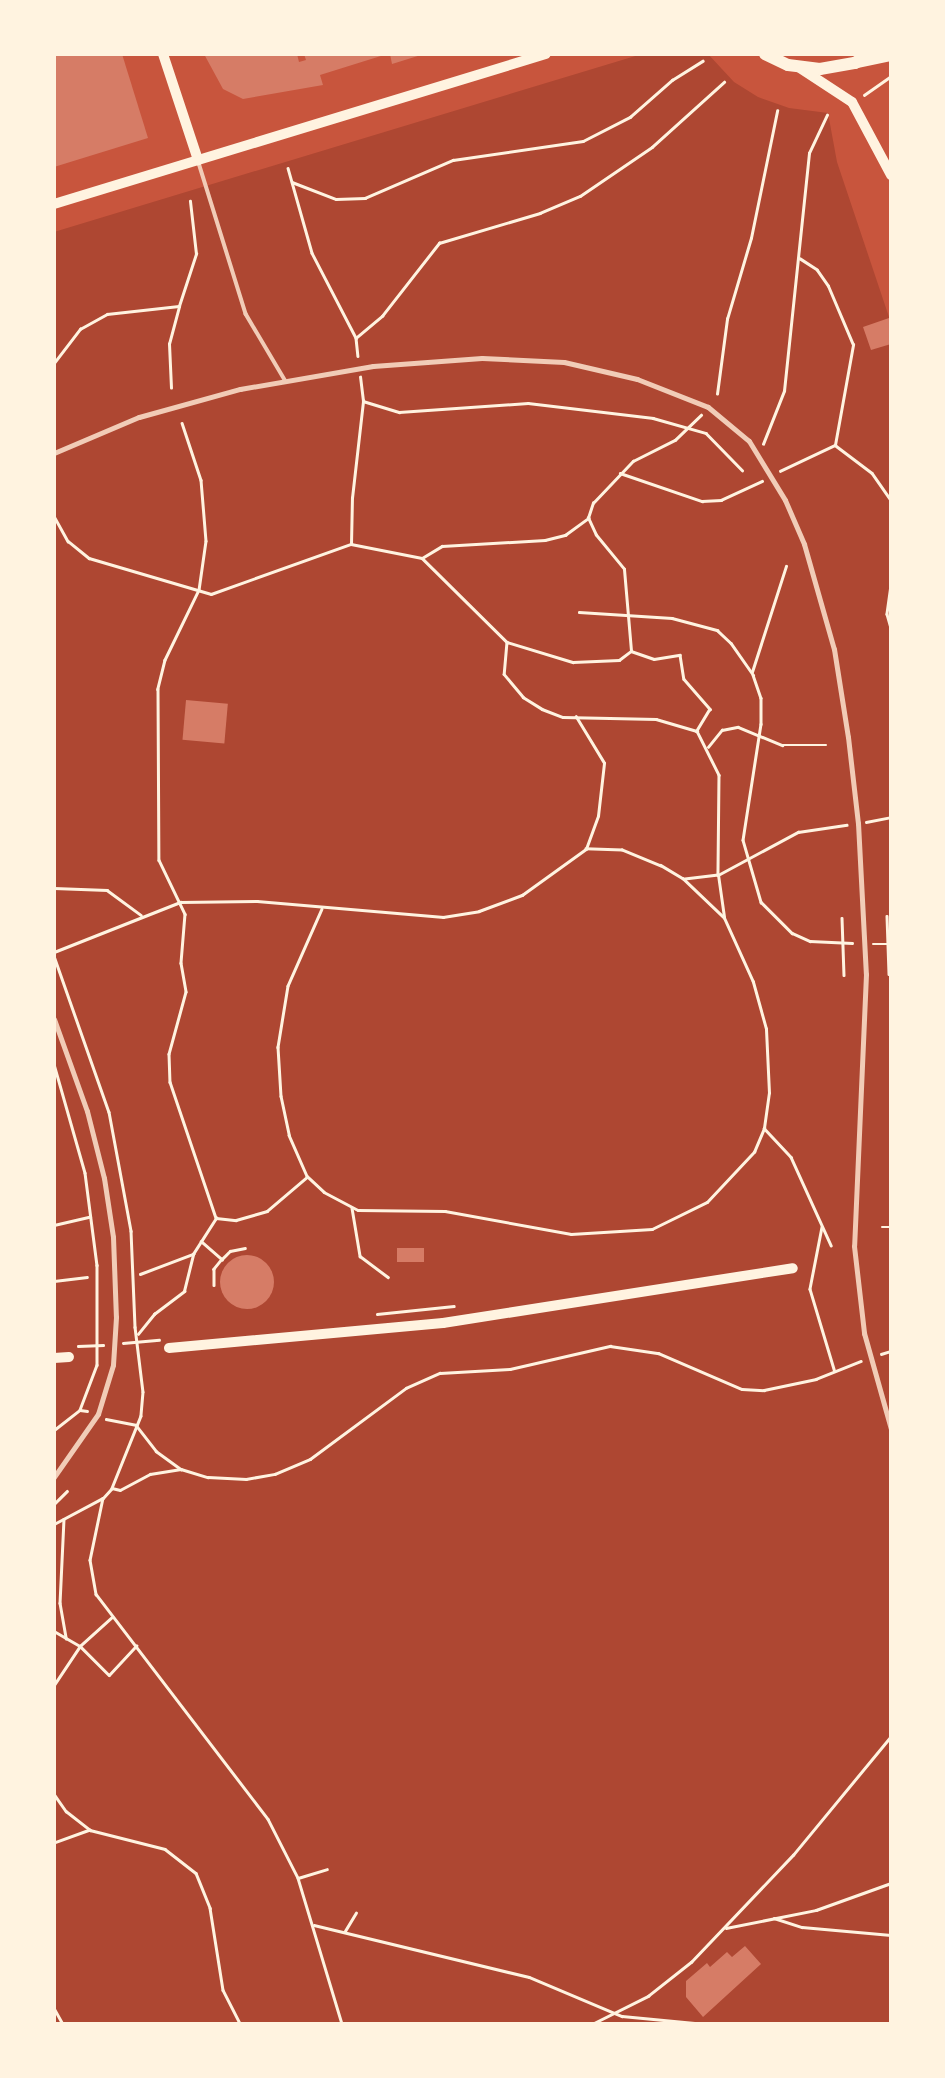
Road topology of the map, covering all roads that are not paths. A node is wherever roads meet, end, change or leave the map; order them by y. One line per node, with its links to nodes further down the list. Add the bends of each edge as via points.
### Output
1 (163, 54): 8 (main road)
2 (546, 54): 8 (main road)
3 (765, 54): 7 (main road)
4 (867, 54): 6 (main road)
5 (891, 55): 6 (main road)
6 (855, 63): 7 (main road)
7 (800, 68): 9 (main road, via 852,102)
8 (198, 160): 10 (main road); 11 (lane, via 246,314)
9 (891, 175)
10 (54, 204)
11 (285, 380): 12 (street, via 139,417); 18 (street, via 359,368 505,357 588,366 700,403 732,424 762,459 785,500 814,573 834,649 858,823 866,974 854,1246 869,1358)
12 (54, 453)
13 (54, 1019): 19 (street, via 87,1111 104,1178 113,1237 116,1336 113,1365 98,1414)
14 (793, 1268): 15 (main road, via 443,1323)
15 (170, 1344)
16 (69, 1357): 17 (main road)
17 (54, 1358)
18 (891, 1429)
19 (54, 1477)

